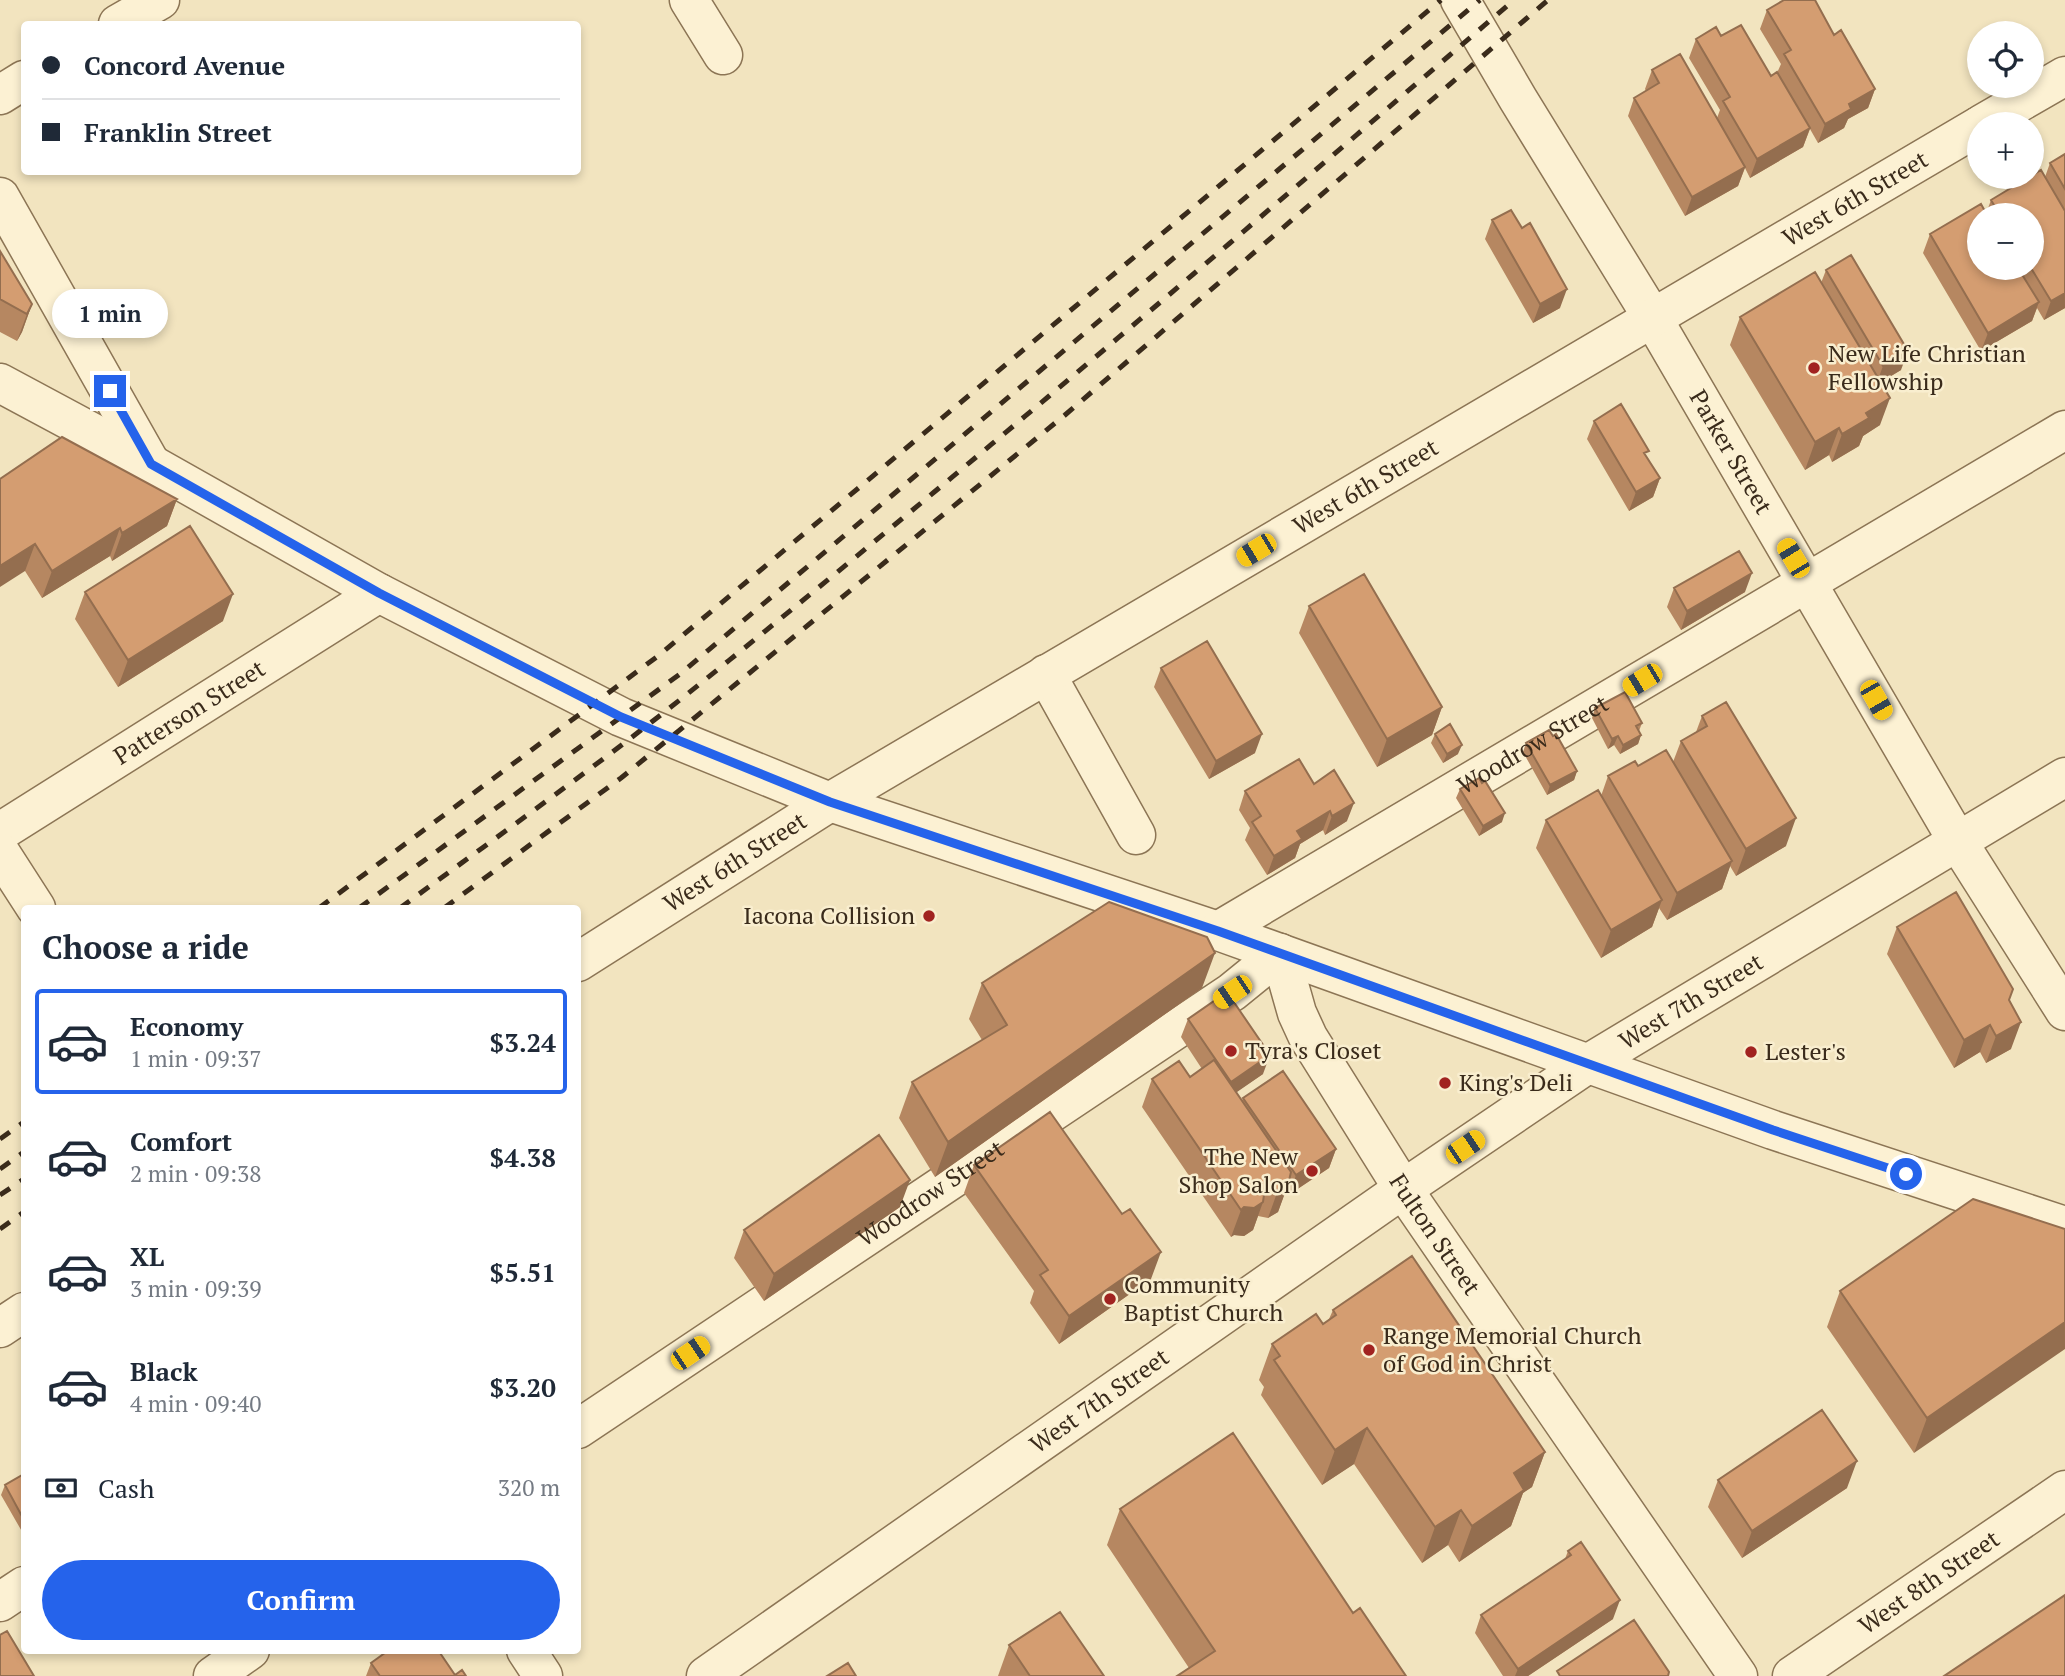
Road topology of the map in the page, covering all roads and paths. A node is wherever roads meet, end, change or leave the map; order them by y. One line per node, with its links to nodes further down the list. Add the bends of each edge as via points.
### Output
1 (160, 0): 4 (street)
2 (689, 0): 5 (street)
3 (1460, 0): 12 (street, Parker Street)
4 (123, 21)
5 (723, 55)
6 (2065, 76): 9 (street, West 6th Street)
7 (21, 82): 8 (street)
8 (0, 94)
9 (2003, 112)
10 (1967, 133): 12 (street, West 6th Street)
11 (0, 197): 15 (street)
12 (1652, 317): 16 (street, Parker Street); 18 (street, West 6th Street)
13 (0, 383): 15 (street)
14 (2065, 430): 16 (street, Woodrow Street)
15 (151, 464): 17 (street)
16 (1807, 582): 23 (street, Parker Street); 26 (street, Woodrow Street)
17 (379, 593): 20 (street, via 621,717); 21 (street, Patterson Street)
18 (1046, 674): 20 (street, West 6th Street); 22 (street)
19 (2065, 777): 23 (street, West 7th Street)
20 (830, 802): 26 (street); 28 (street, West 6th Street)
21 (0, 832)
22 (1136, 835)
23 (1958, 842): 29 (street, Parker Street); 30 (street, West 7th Street)
24 (0, 852): 25 (street)
25 (34, 905)
26 (1218, 931): 27 (street)
27 (1280, 953): 30 (street); 31 (street, Fulton Street, via 1307,1037); 35 (street, Woodrow Street, via 1232,992)
28 (581, 960)
29 (2065, 1011)
30 (1590, 1063): 31 (street, West 7th Street); 32 (street, via 1773,1130)
31 (1404, 1189): 43 (street, West 7th Street); 44 (street, Fulton Street)
32 (2065, 1226)
33 (21, 1314): 34 (street)
34 (0, 1328)
35 (581, 1427)
36 (2065, 1490): 45 (street, West 8th Street)
37 (21, 1588): 38 (street)
38 (0, 1602)
39 (244, 1654): 41 (street)
40 (529, 1654): 42 (street)
41 (213, 1676)
42 (543, 1676)
43 (706, 1676)
44 (1738, 1676)
45 (1792, 1676)

